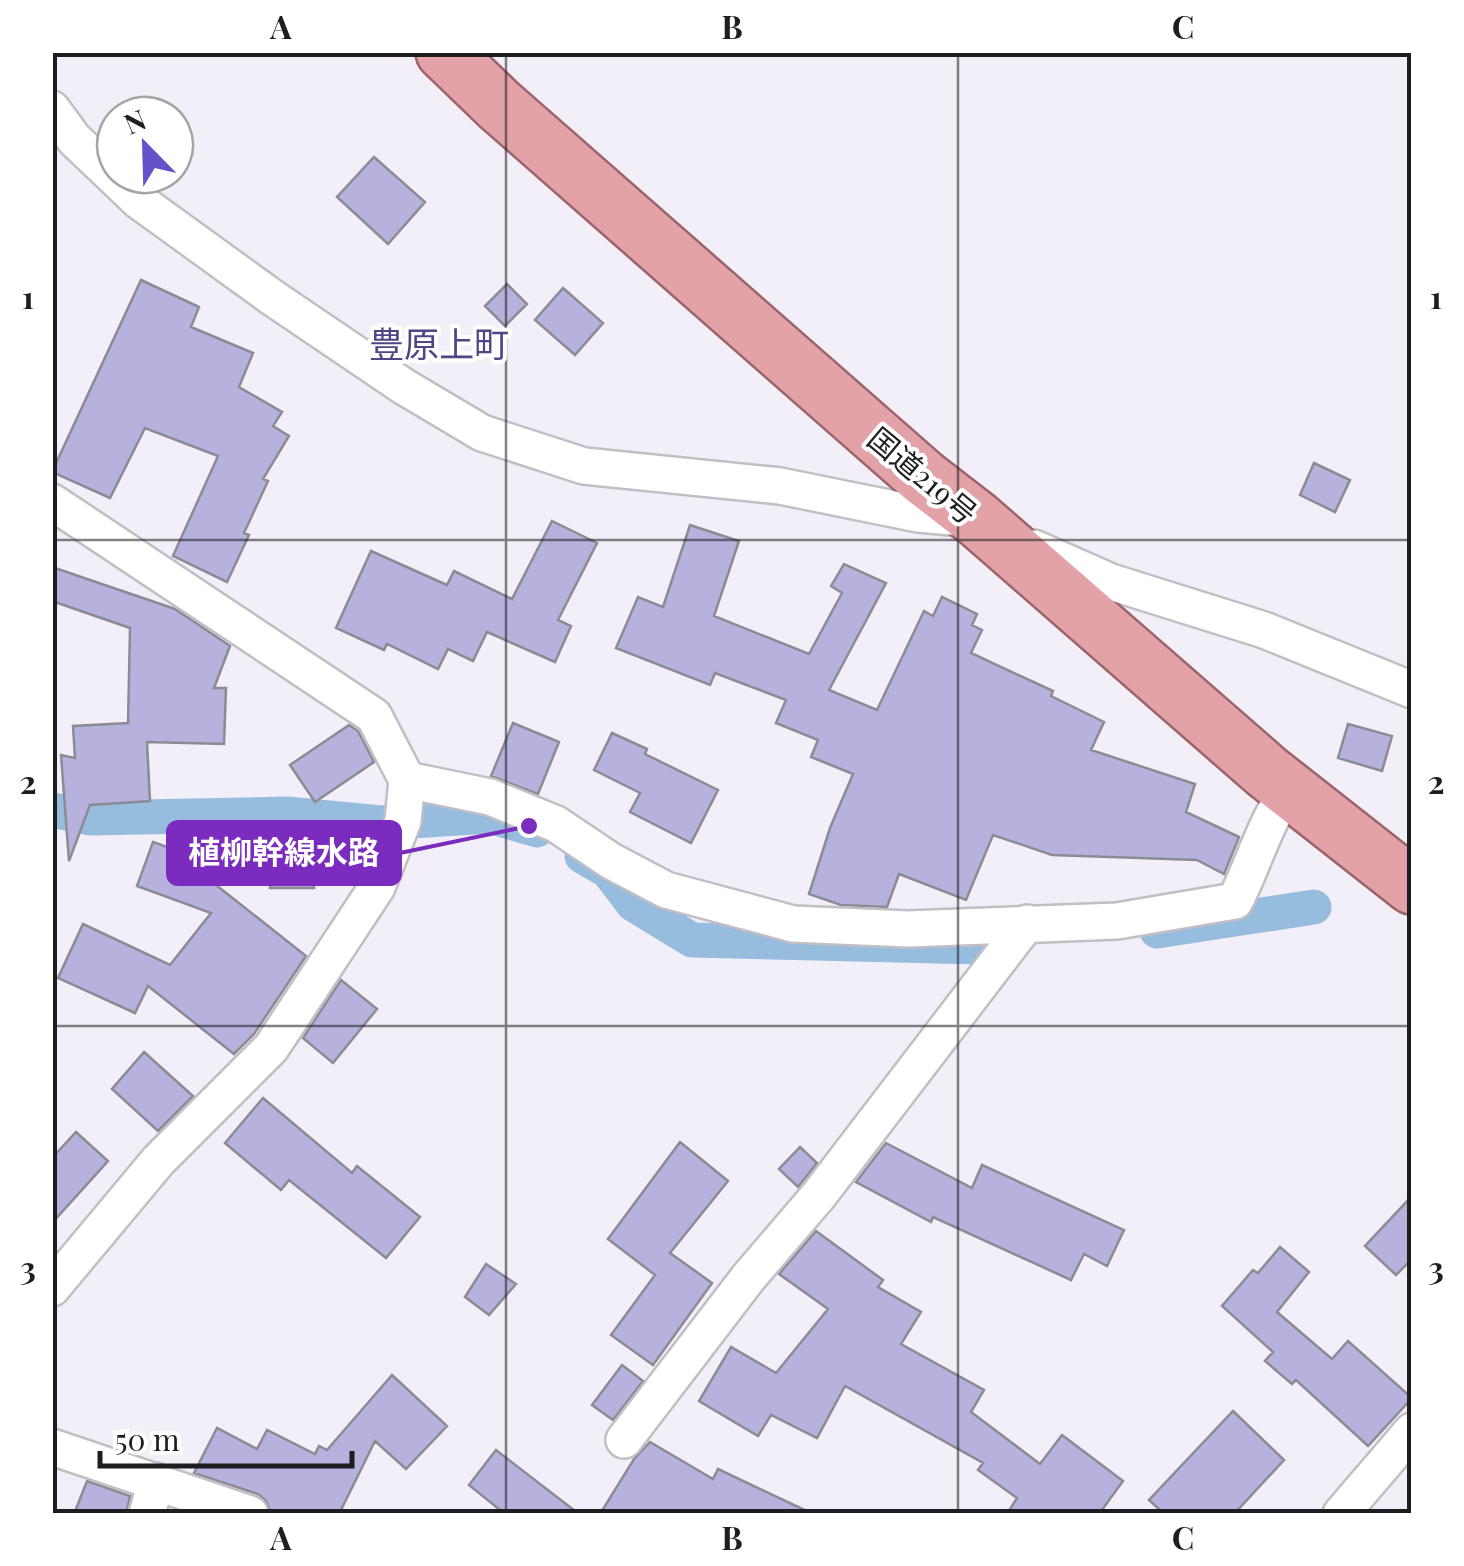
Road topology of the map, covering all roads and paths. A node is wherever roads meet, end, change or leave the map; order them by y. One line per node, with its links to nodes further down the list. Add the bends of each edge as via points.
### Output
1 (444, 52): 4 (highway, 国道219号)
2 (52, 109): 4 (street, via 139,201 354,353 482,433 584,466 780,486)
3 (52, 502): 6 (street, via 374,716)
4 (977, 519): 5 (street, via 1064,564 1264,630); 7 (highway, 国道219号)
5 (1412, 690)
6 (407, 780): 9 (street, via 490,797 556,824 666,890 793,924 908,929); 10 (street, via 403,820 376,887 271,1048 158,1162)
7 (1289, 790): 8 (highway, 国道219号); 9 (street, via 1271,814 1235,900 1117,921)
8 (1412, 886)
9 (1027, 923): 12 (street)
10 (52, 1288)
11 (1412, 1431): 16 (street)
12 (624, 1440)
13 (52, 1446): 14 (street)
14 (151, 1497): 15 (street)
15 (250, 1514)
16 (1341, 1514)

